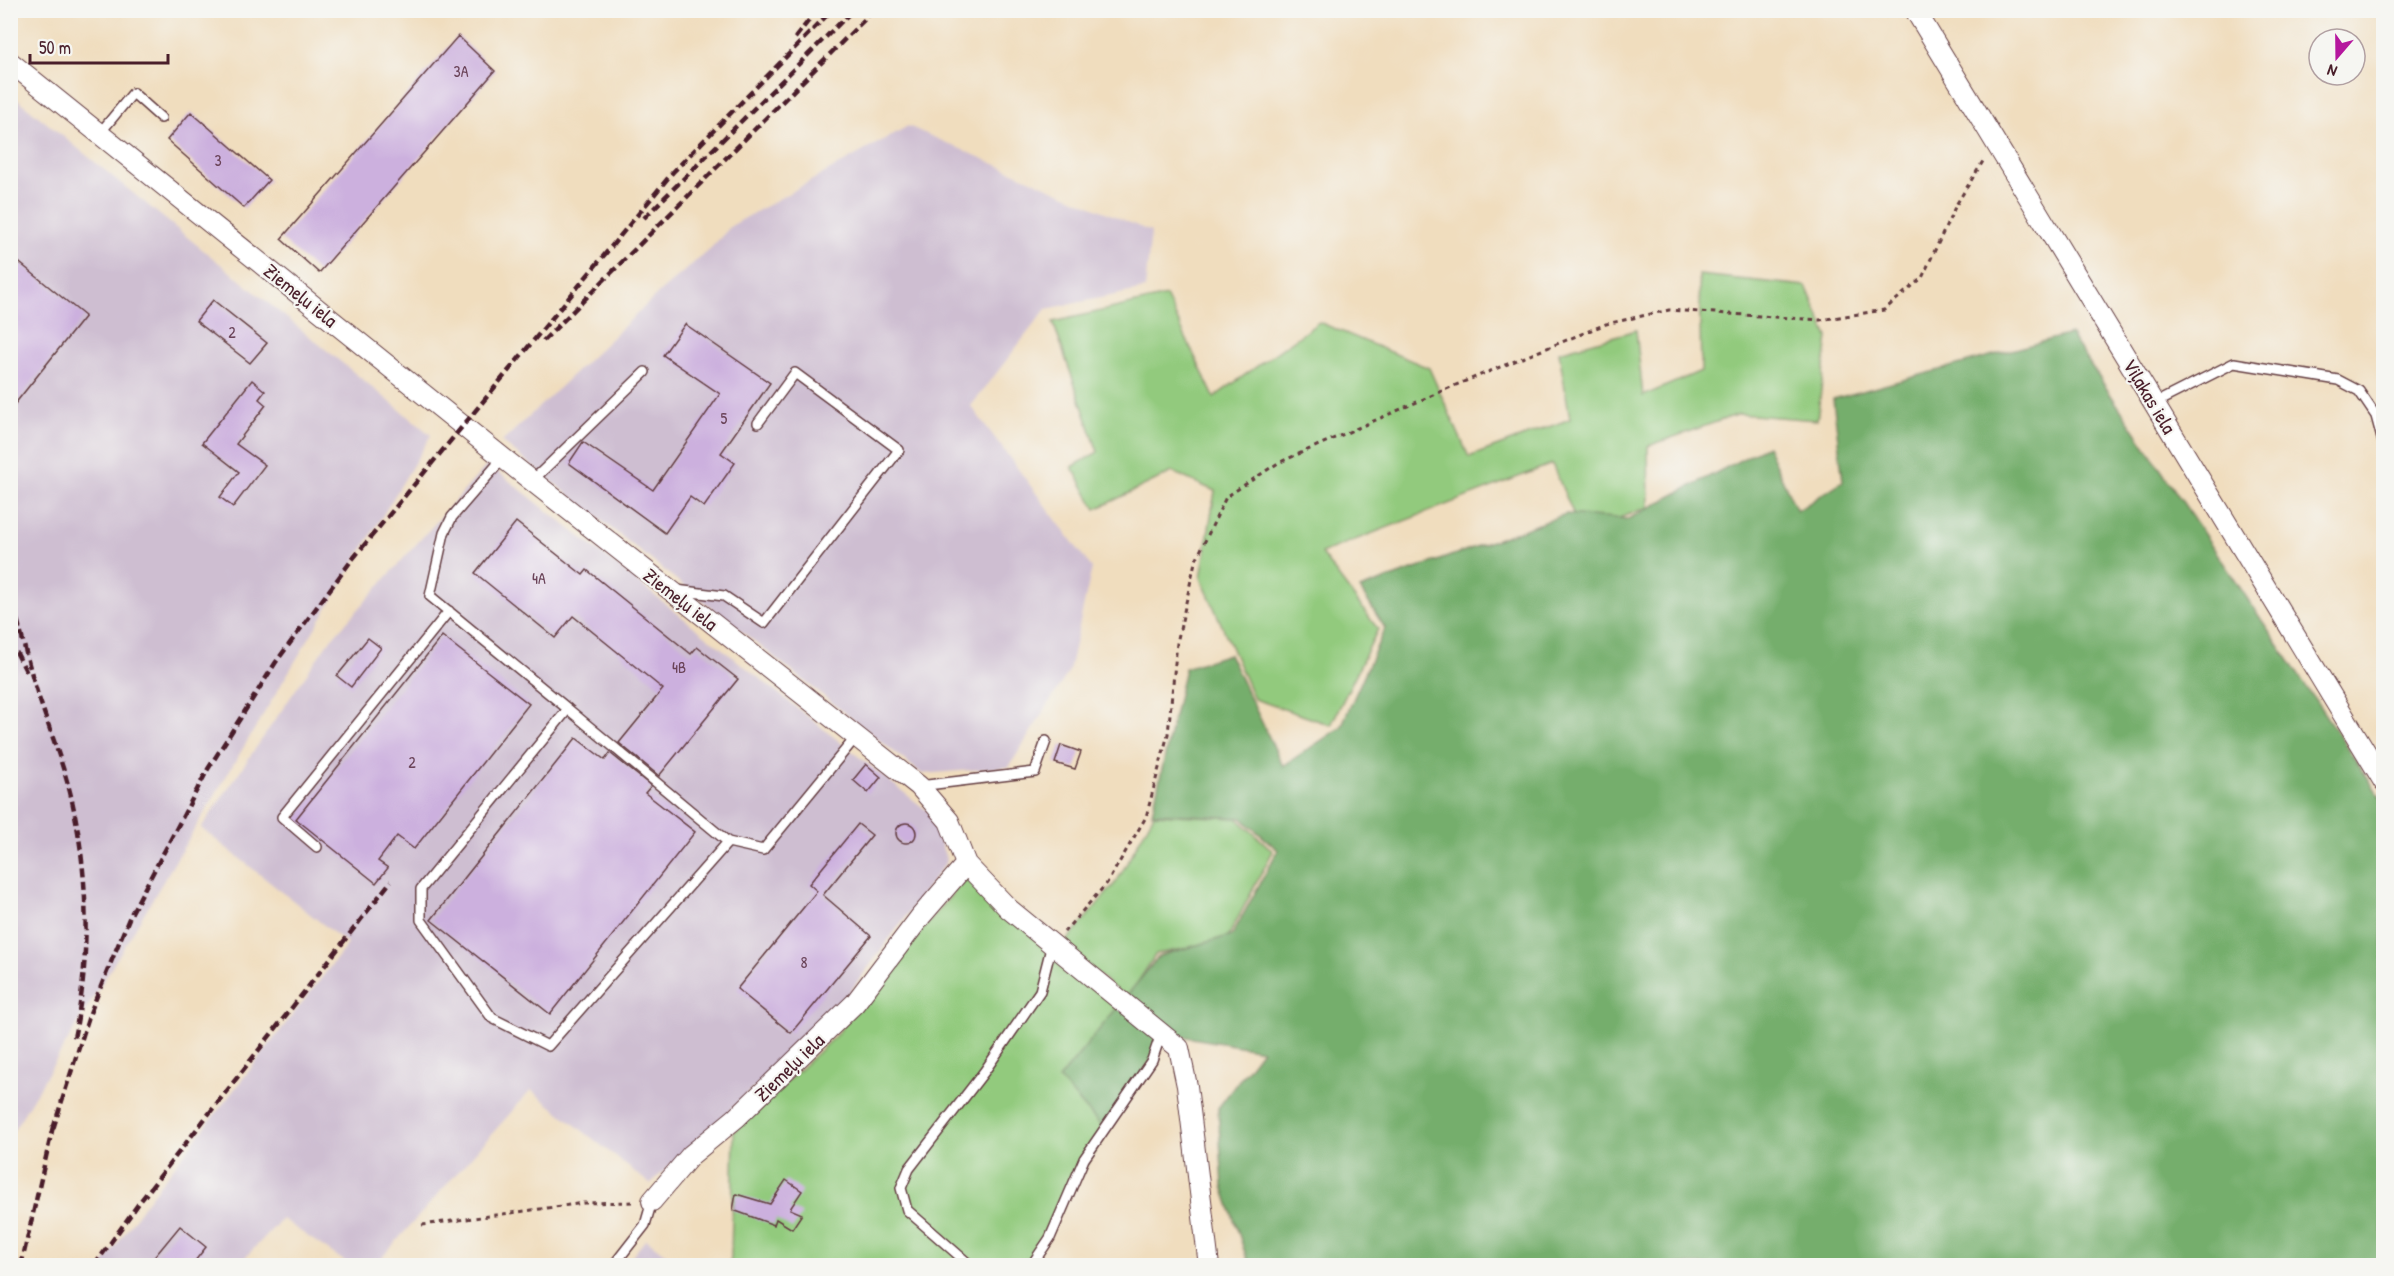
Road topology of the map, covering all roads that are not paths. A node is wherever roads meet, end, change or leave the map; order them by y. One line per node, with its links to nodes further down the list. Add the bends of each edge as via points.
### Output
1 (1915, 10): 6 (street, Viļakas iela)
2 (10, 62): 4 (street, Ziemeļu iela)
3 (161, 118): 4 (lane, via 133,93)
4 (100, 133): 9 (street, Ziemeļu iela)
5 (645, 372): 10 (lane)
6 (2155, 404): 8 (lane, via 2234,363 2338,380 2359,391 2376,416); 16 (street, Viļakas iela)
7 (758, 423): 11 (lane, via 795,373 899,450 764,623 724,596)
8 (2384, 446)
9 (503, 458): 10 (street, Ziemeļu iela); 12 (lane, via 452,517 444,533 430,596)
10 (532, 481): 11 (street, Ziemeļu iela)
11 (668, 588): 14 (street, Ziemeļu iela)
12 (448, 611): 13 (lane); 19 (lane, via 282,817)
13 (568, 709): 18 (lane); 18 (lane, via 422,890 421,920 492,1018 548,1046)
14 (856, 737): 17 (street, Ziemeļu iela); 18 (lane, via 763,850)
15 (1046, 741): 17 (lane, via 1035,772)
16 (2384, 782)
17 (920, 786): 20 (street, Ziemeļu iela, via 949,821)
18 (728, 842)
19 (318, 847)
20 (966, 864): 21 (street, via 1009,909); 23 (street, Ziemeļu iela, via 855,1003 736,1118 691,1155)
21 (1052, 944): 22 (street); 25 (lane, via 1040,991 909,1170 901,1188 907,1210)
22 (1161, 1034): 26 (lane, via 1152,1060 1084,1159 1050,1238); 27 (street, via 1179,1048 1187,1086)
23 (652, 1201): 24 (lane, via 645,1225)
24 (613, 1266)
25 (971, 1266)
26 (1032, 1266)
27 (1209, 1266)

